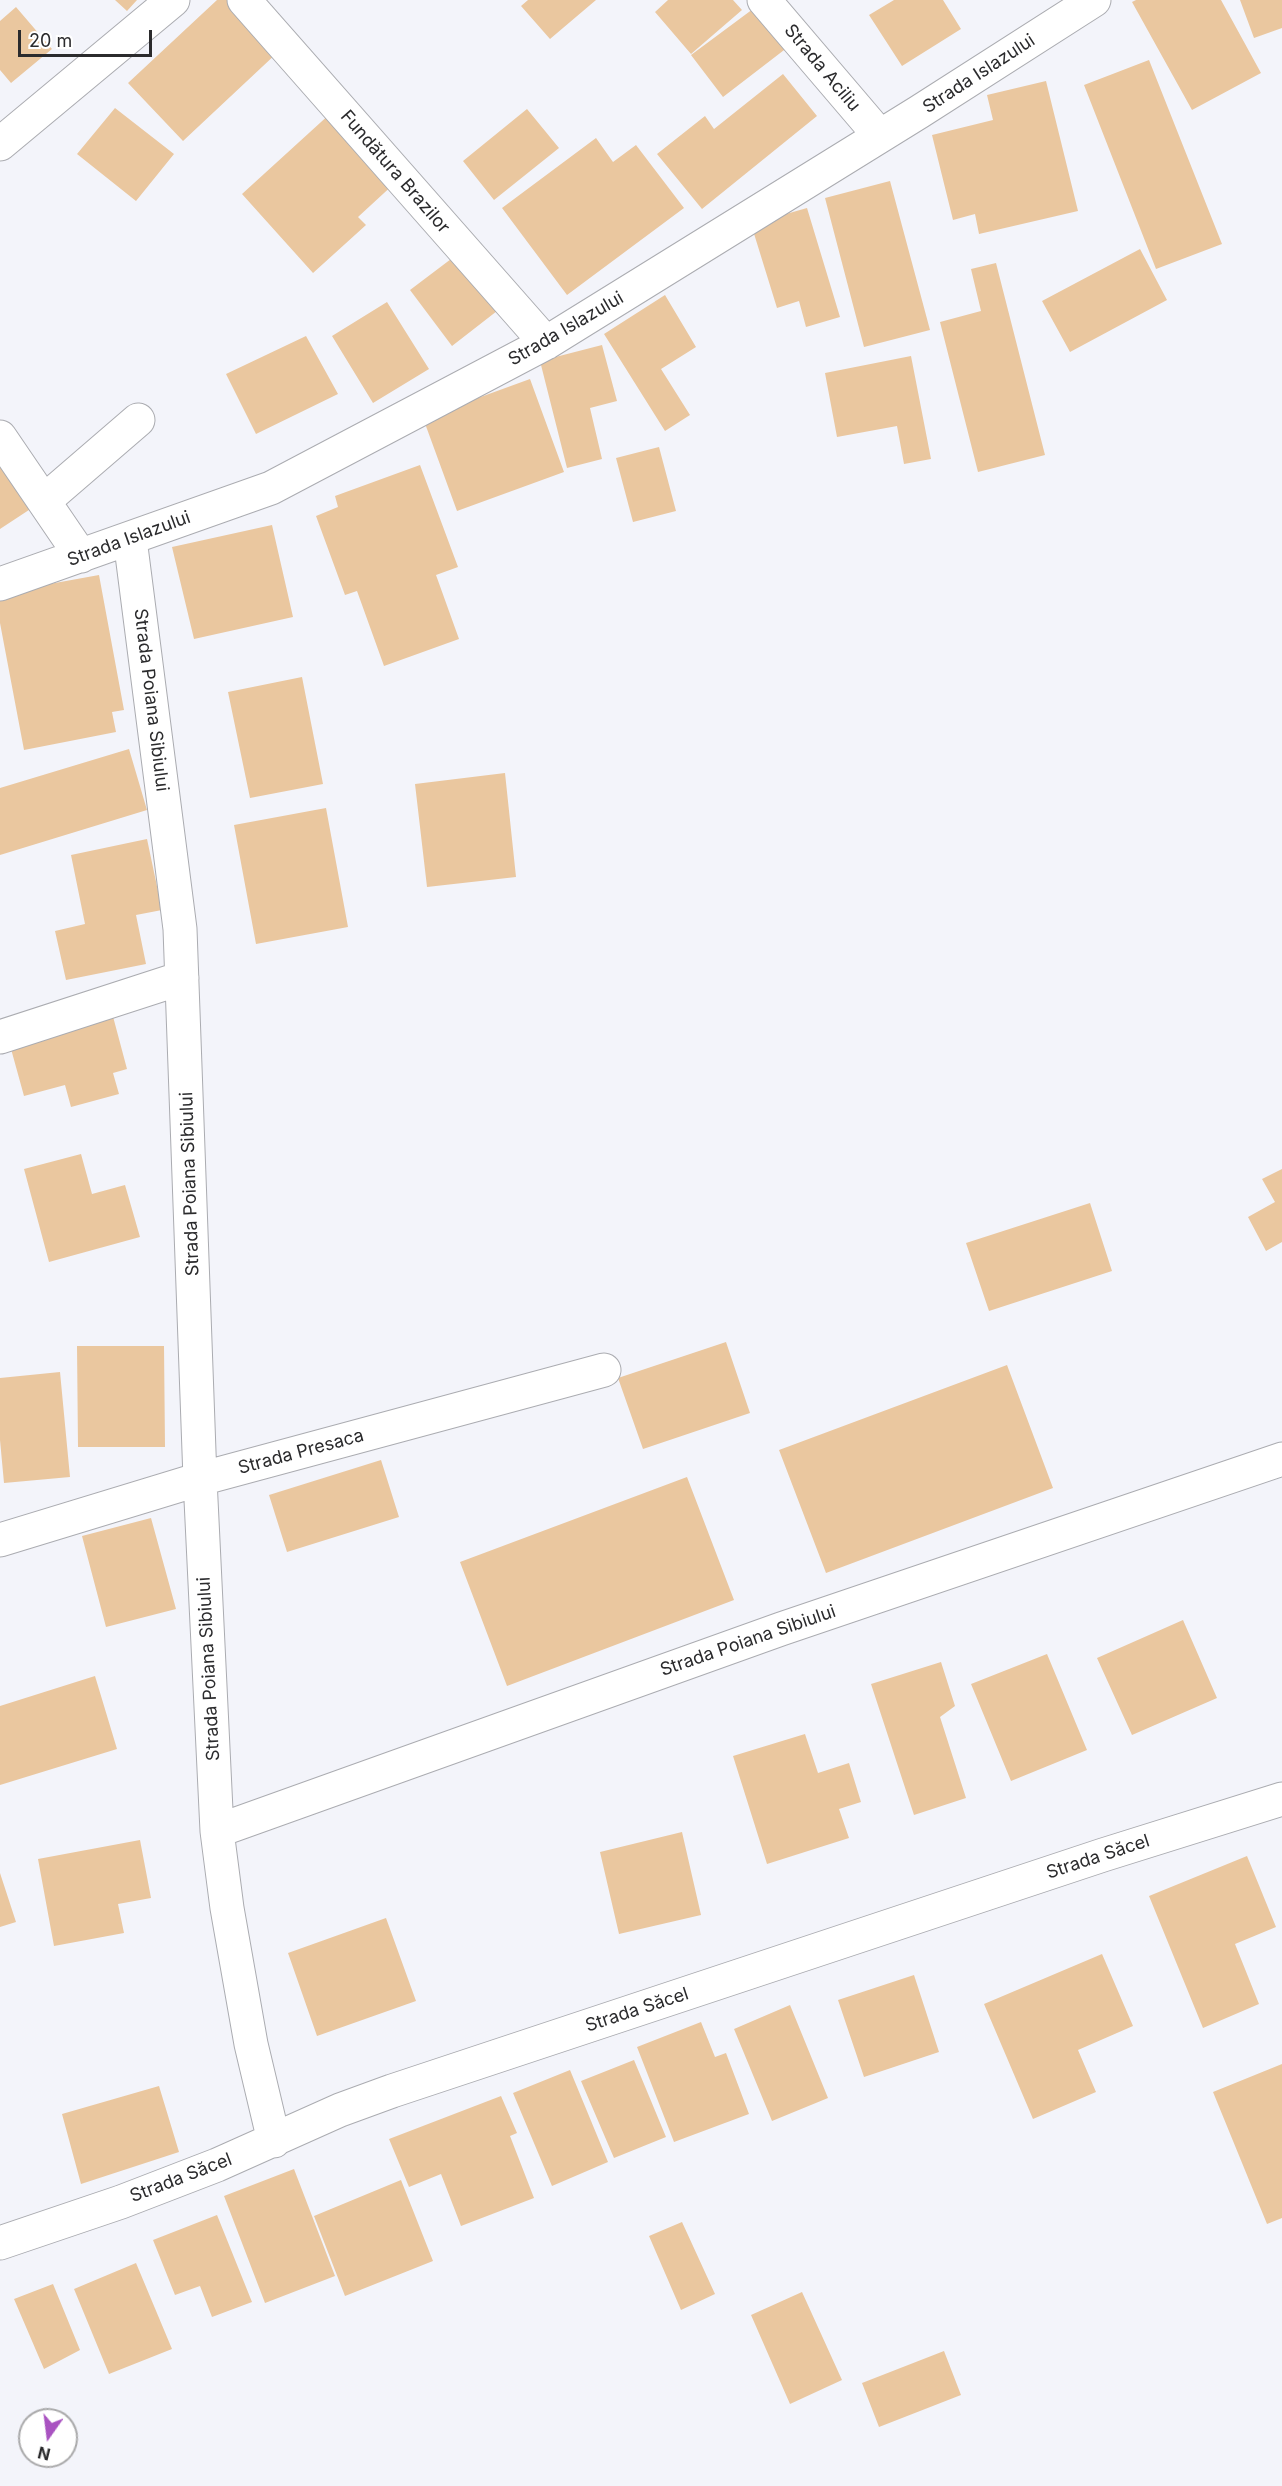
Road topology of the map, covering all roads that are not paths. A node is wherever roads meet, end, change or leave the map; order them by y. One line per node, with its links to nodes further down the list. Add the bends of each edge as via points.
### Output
1 (173, 0): 6 (street)
2 (244, 0): 7 (street, Fundătura Brazilor)
3 (764, 0): 5 (street, Strada Aciliu)
4 (1094, 0): 5 (street, Strada Islazului)
5 (880, 136): 7 (street, Strada Islazului)
6 (0, 144)
7 (546, 343): 11 (street, Strada Islazului, via 271,488)
8 (138, 420): 10 (street)
9 (0, 436): 10 (street)
10 (44, 501): 12 (street)
11 (130, 539): 12 (street, Strada Islazului); 14 (street, Strada Poiana Sibiului, via 180,929)
12 (81, 556): 13 (street, Strada Islazului)
13 (0, 584)
14 (182, 978): 15 (street); 18 (street, Strada Poiana Sibiului)
15 (0, 1036)
16 (604, 1370): 18 (street, Strada Presaca)
17 (1282, 1459): 21 (street, Strada Poiana Sibiului, via 781,1629)
18 (200, 1479): 19 (street, Strada Presaca); 21 (street, Strada Poiana Sibiului)
19 (0, 1540)
20 (1282, 1799): 22 (street, Strada Săcel, via 392,2091)
21 (217, 1831): 22 (street, Strada Poiana Sibiului, via 249,2032)
22 (274, 2141): 23 (street, Strada Săcel, via 121,2202)
23 (0, 2243)

